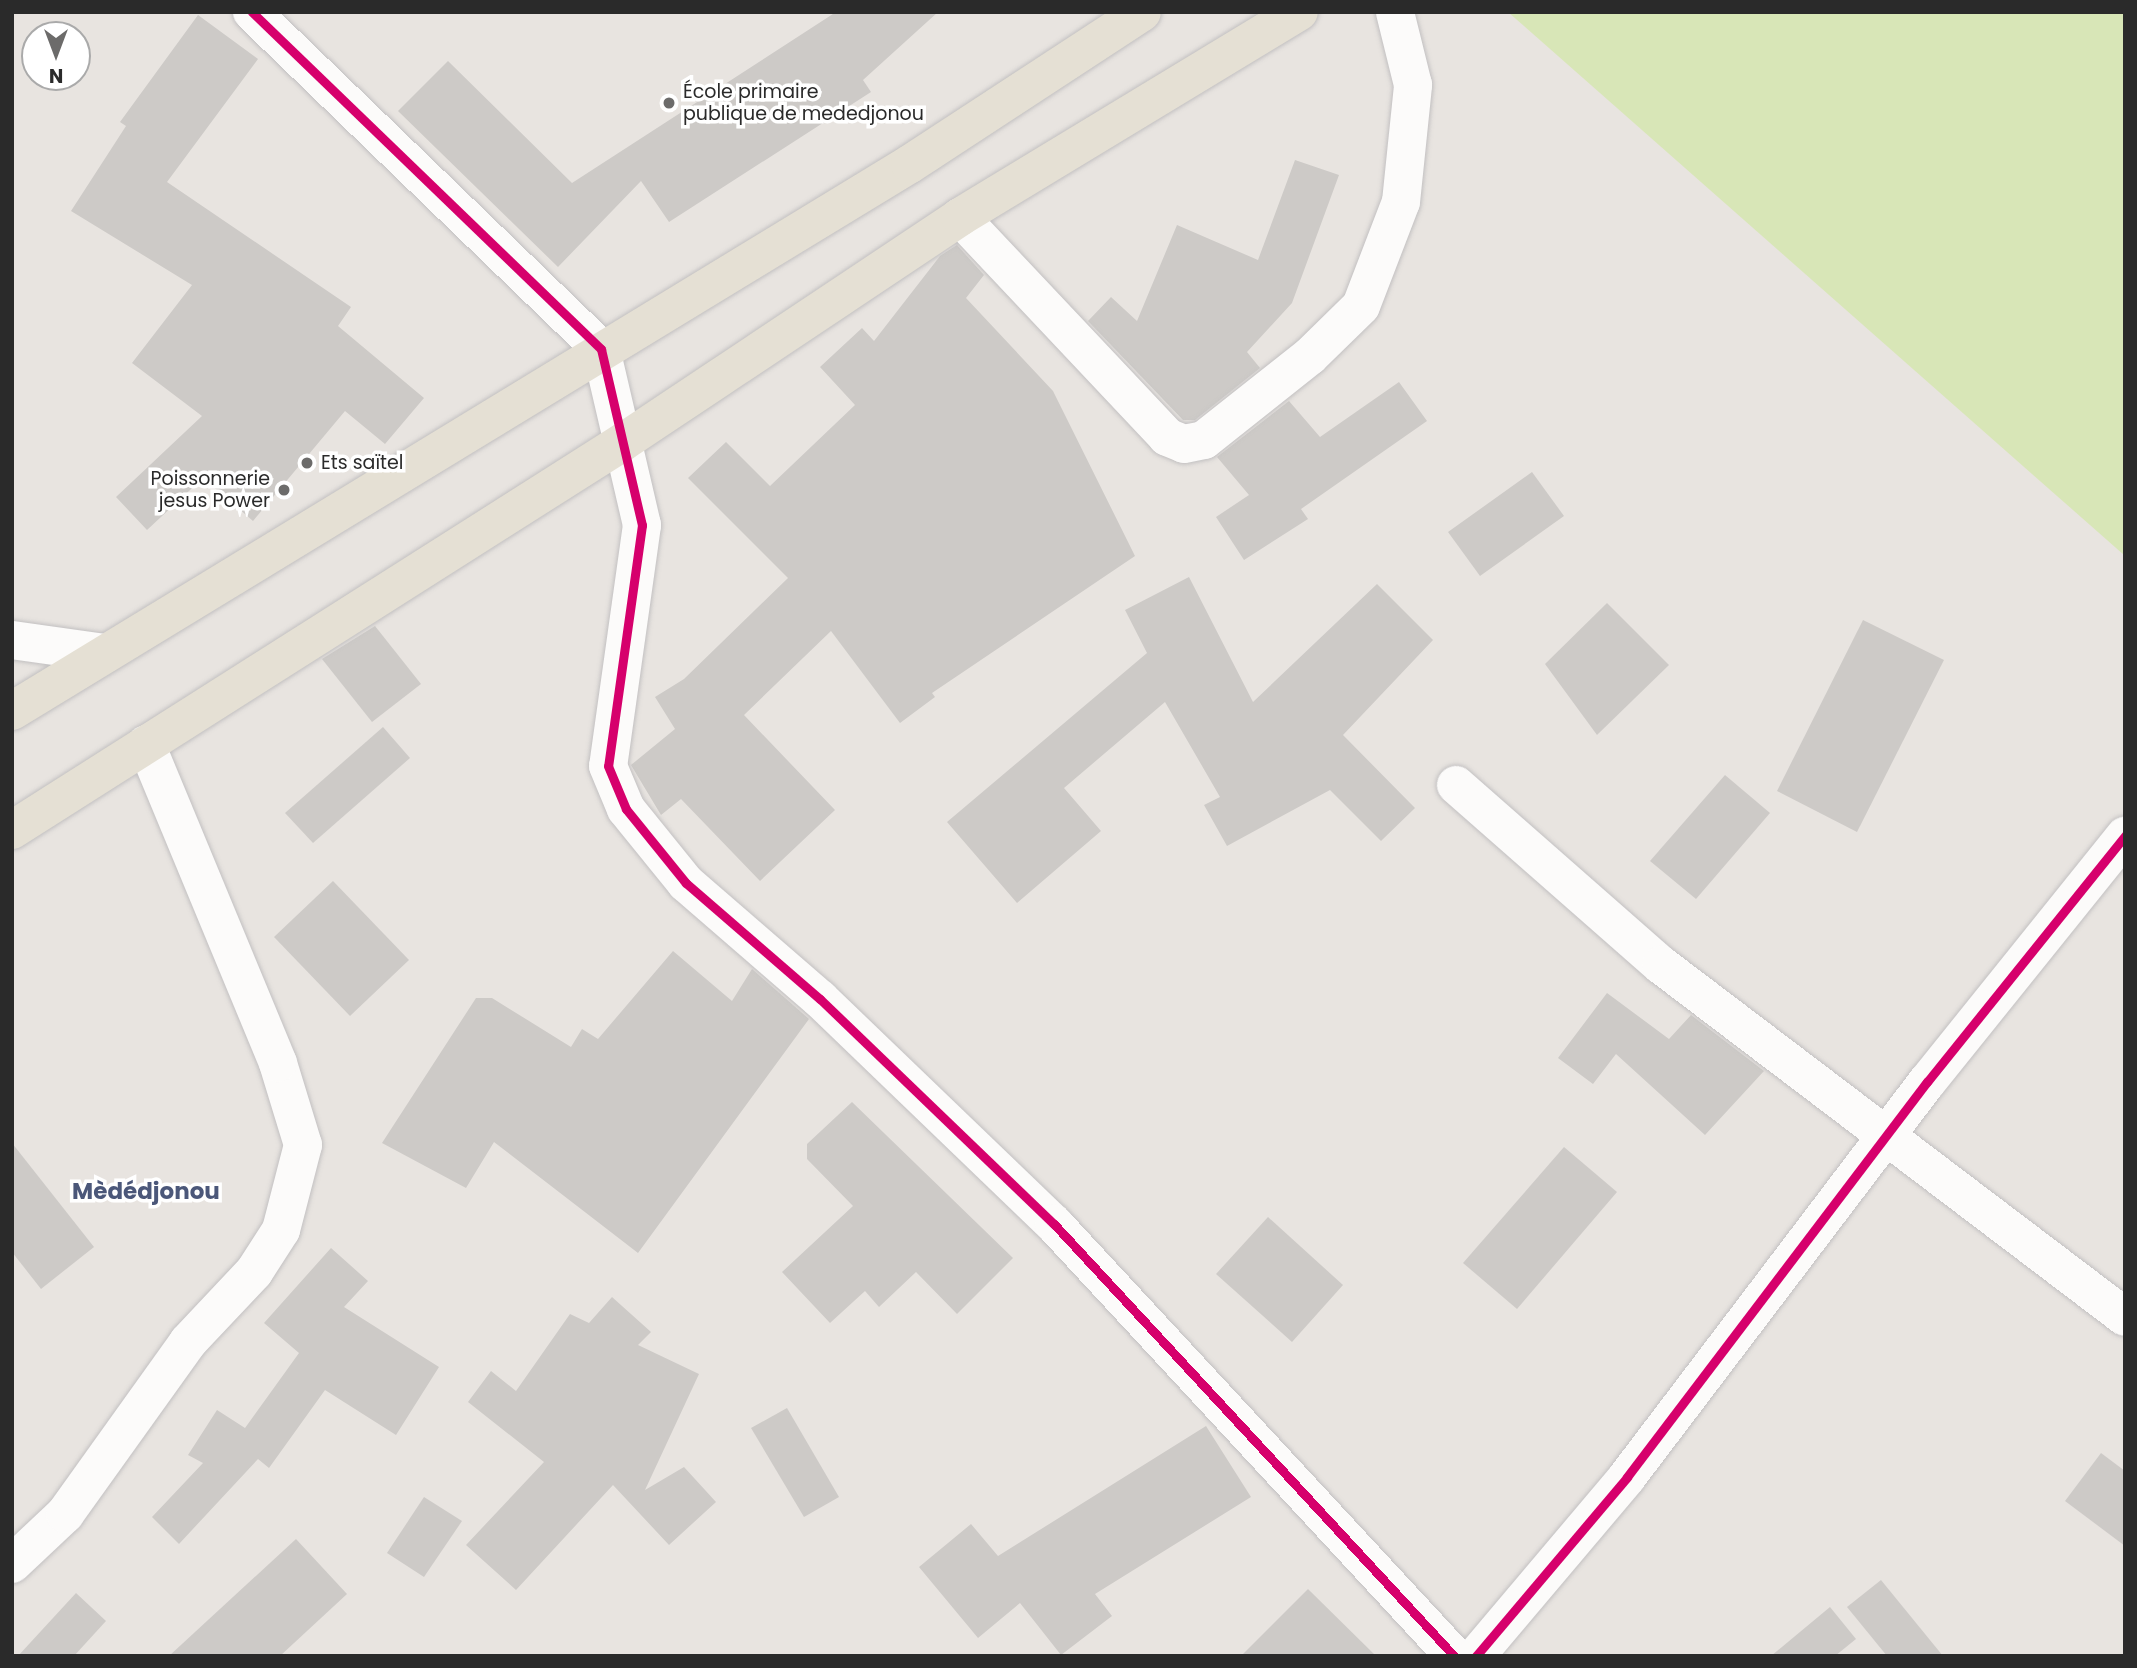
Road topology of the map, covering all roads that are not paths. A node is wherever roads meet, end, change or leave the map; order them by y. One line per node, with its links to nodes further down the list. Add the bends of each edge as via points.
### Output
1 (252, 12): 6 (street)
2 (1142, 12): 6 (main road, via 909,164)
3 (1299, 12): 5 (main road)
4 (1395, 12): 5 (street, via 1413,85 1401,202 1361,306 1311,356 1204,440 1184,444 1167,437)
5 (960, 217): 7 (main road)
6 (601, 349): 7 (street); 9 (main road)
7 (623, 442): 11 (main road); 18 (street, via 642,525 608,766 626,809 686,883 820,999 1054,1224)
8 (12, 640): 9 (street)
9 (104, 653): 10 (main road)
10 (12, 711)
11 (146, 744): 13 (main road); 17 (street, via 278,1063 303,1145 281,1230 254,1272 188,1342 65,1514)
12 (1456, 785): 15 (street, via 1661,965)
13 (12, 830)
14 (2125, 836): 15 (street)
15 (1886, 1138): 16 (street); 19 (street, via 1627,1477)
16 (2125, 1317)
17 (12, 1564)
18 (1454, 1656)
19 (1476, 1656)

